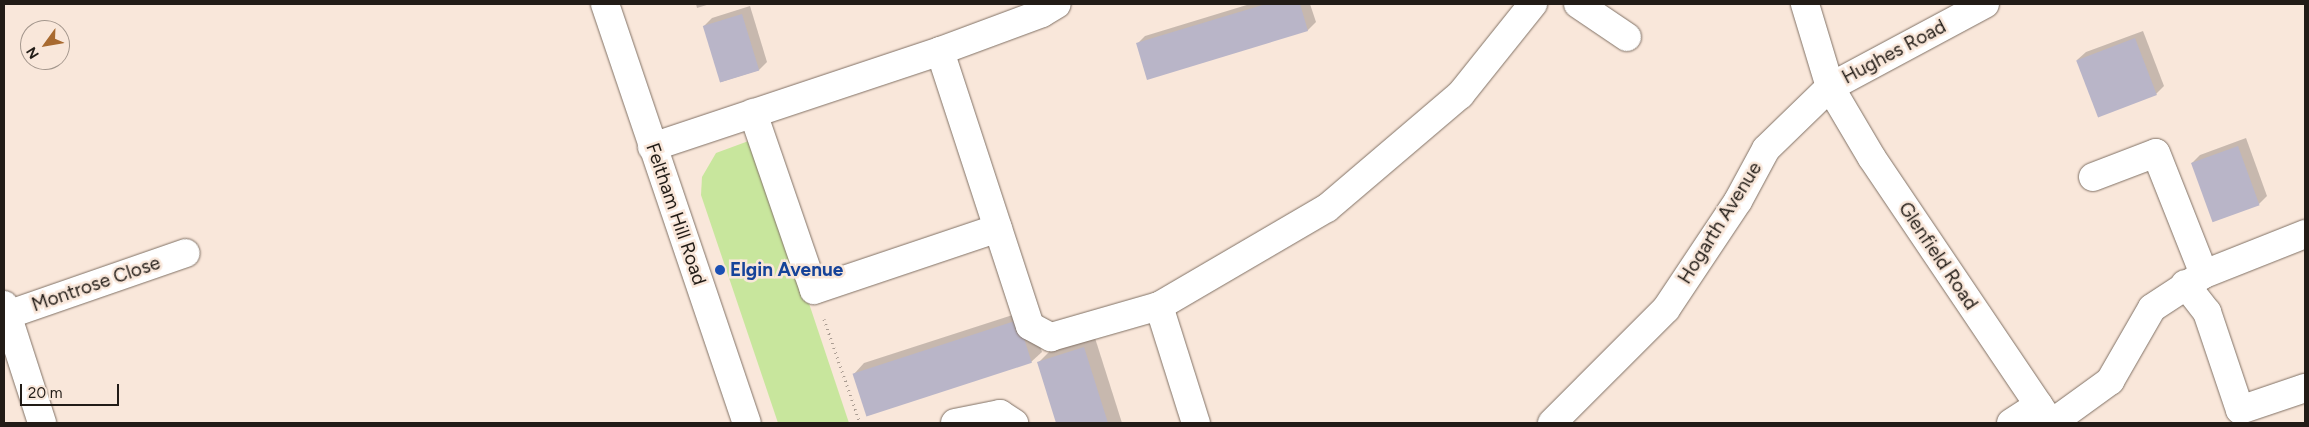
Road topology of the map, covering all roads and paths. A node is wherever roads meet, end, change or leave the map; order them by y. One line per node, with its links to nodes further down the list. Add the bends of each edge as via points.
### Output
1 (605, 4): 11 (street, Feltham Hill Road)
2 (1057, 4): 8 (street, via 1042,14)
3 (1533, 4): 18 (street, via 1460,94 1327,208)
4 (1578, 4): 7 (street)
5 (1805, 4): 9 (street)
6 (1985, 4): 9 (street, Hughes Road)
7 (1627, 37)
8 (940, 51): 10 (street); 13 (street)
9 (1830, 87): 21 (street, Glenfield Road, via 1872,158); 28 (street, Hogarth Avenue, via 1766,149 1738,201 1666,309)
10 (753, 113): 11 (street); 17 (street)
11 (652, 146): 23 (street, Feltham Hill Road)
12 (2093, 177): 16 (street, via 2156,153)
13 (998, 228): 17 (street); 18 (street, via 1030,326 1051,337)
14 (2305, 234): 16 (street)
15 (186, 253): 19 (street, Montrose Close)
16 (2194, 279): 20 (street, via 2240,410); 21 (street, via 2152,308 2110,381)
17 (814, 290): 24 (path)
18 (1159, 306): 27 (street)
19 (5, 310): 22 (street)
20 (2305, 388)
21 (2047, 417): 29 (street)
22 (42, 423)
23 (747, 423)
24 (860, 423)
25 (955, 423): 26 (street, via 1000,414)
26 (1014, 423)
27 (1196, 423)
28 (1552, 423)
29 (2011, 423)

